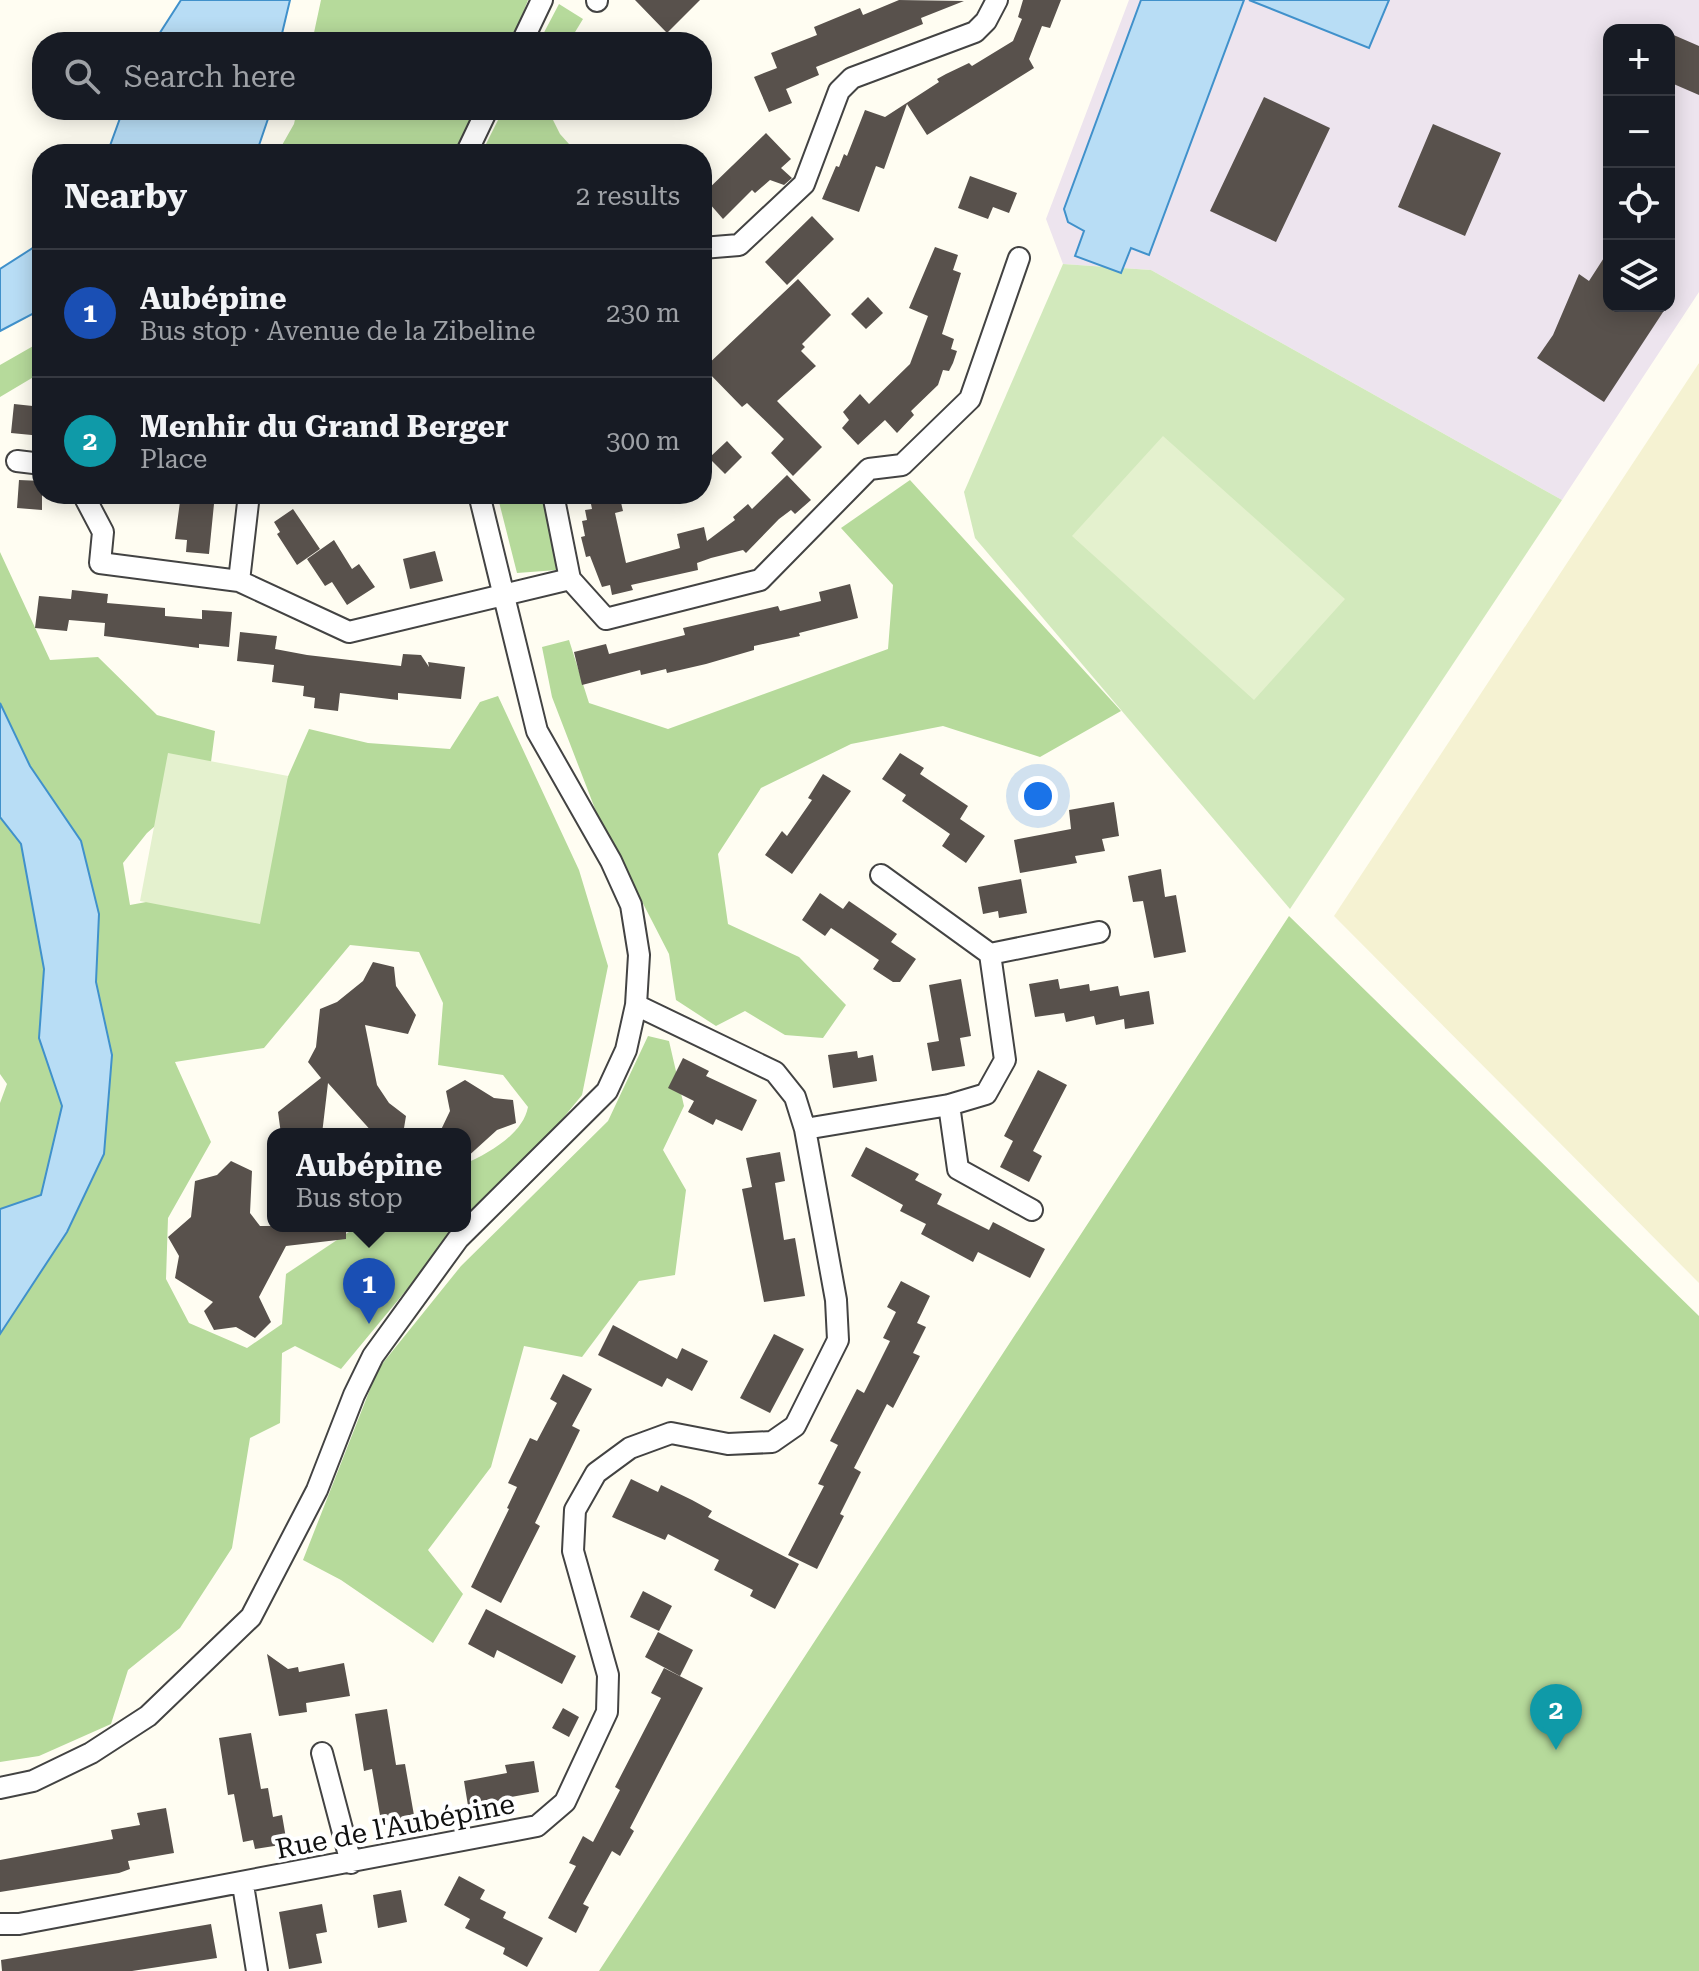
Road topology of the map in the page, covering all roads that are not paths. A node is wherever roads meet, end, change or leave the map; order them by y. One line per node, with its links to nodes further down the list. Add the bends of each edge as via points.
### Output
1 (542, 0): 3 (street)
2 (997, 0): 6 (street, via 975,32 852,78 839,91 804,184 739,245)
3 (527, 32)
4 (482, 120): 5 (street)
5 (471, 144)
6 (712, 247)
7 (1019, 258): 14 (street, via 970,399 902,465 869,469 760,580 606,619)
8 (17, 461): 9 (street)
9 (32, 463)
10 (88, 504): 15 (street, via 103,532 100,563)
11 (248, 504): 15 (street)
12 (482, 504): 16 (street)
13 (555, 504): 14 (street)
14 (570, 579): 16 (street)
15 (239, 581): 16 (street, via 349,632)
16 (505, 596): 20 (street, via 537,731 631,905 639,938)
17 (881, 875): 19 (street)
18 (1099, 932): 19 (street)
19 (990, 954): 21 (street, via 1005,1060 986,1094)
20 (636, 1005): 22 (street, Rue de l'Aubépine, via 775,1072 795,1097); 24 (street, via 626,1050 607,1091)
21 (949, 1105): 22 (street); 23 (street, via 958,1169)
22 (805, 1129): 28 (street, Rue de l'Aubépine, via 836,1300 838,1340 795,1426 772,1442 728,1444 671,1433 630,1448 596,1473 575,1510 573,1551 608,1675 607,1712 565,1802 537,1826)
23 (1032, 1210)
24 (471, 1226)
25 (465, 1232): 27 (street, via 373,1356 317,1490 251,1617 148,1716 91,1753 33,1781)
26 (322, 1753): 28 (street)
27 (0, 1788)
28 (351, 1863): 29 (street, Rue de l'Aubépine)
29 (243, 1885): 30 (street, Rue de l'Aubépine); 31 (street)
30 (0, 1924)
31 (257, 1971)

